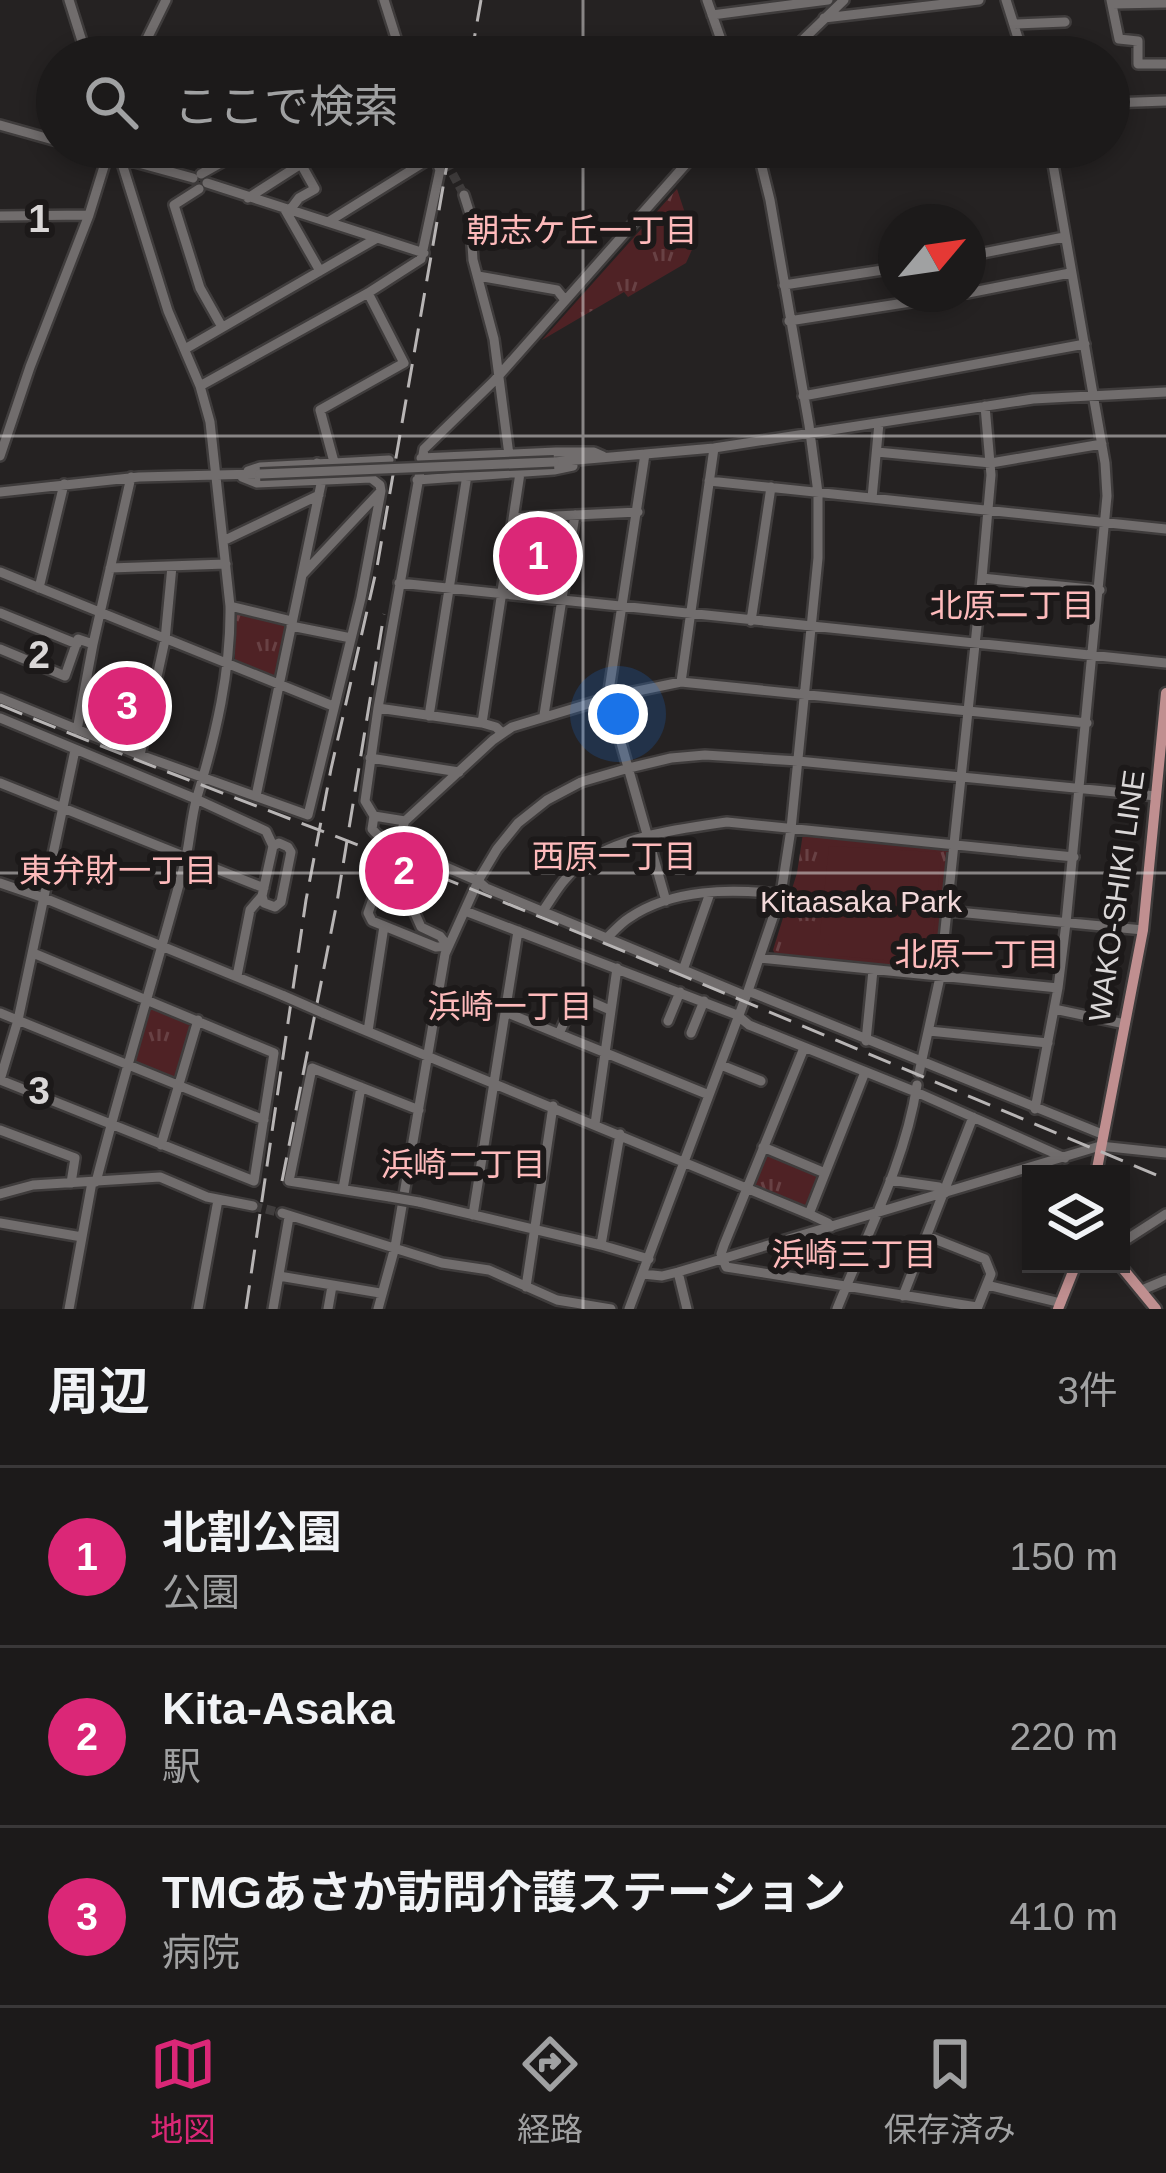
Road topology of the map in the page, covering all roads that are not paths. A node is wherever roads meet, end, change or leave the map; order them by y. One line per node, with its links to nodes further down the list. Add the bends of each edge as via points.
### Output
1 (69, 0): 15 (street)
2 (166, 0): 16 (street)
3 (384, 0): 17 (street)
4 (706, 0): 11 (street)
5 (828, 0): 11 (street)
6 (844, 0): 12 (street)
7 (979, 0): 12 (street)
8 (1006, 0): 14 (street)
9 (1112, 2): 10 (street); 21 (street)
10 (1166, 3)
11 (712, 15): 18 (street)
12 (824, 18): 19 (street)
13 (1065, 22): 14 (street)
14 (1014, 24): 20 (street)
15 (81, 36)
16 (148, 36)
17 (395, 36)
18 (720, 36)
19 (806, 36)
20 (1018, 36)
21 (1119, 36)
22 (1130, 39): 23 (street, via 1138,40 1138,64)
23 (1166, 64)
24 (1166, 101): 25 (street)
25 (1130, 102)
26 (0, 124): 27 (street)
27 (36, 134)
28 (106, 168): 43 (street)
29 (117, 168): 62 (street)
30 (159, 168): 39 (street)
31 (218, 168): 39 (street)
32 (296, 168): 41 (street)
33 (304, 168): 42 (street, via 315,189)
34 (409, 168): 45 (street)
35 (440, 168): 49 (street)
36 (682, 168): 57 (street)
37 (762, 168): 54 (street)
38 (1053, 168): 46 (street)
39 (200, 181): 41 (street); 60 (street, via 174,205)
40 (464, 195): 53 (street)
41 (248, 198): 42 (street)
42 (287, 209): 45 (street); 50 (street)
43 (89, 214): 44 (street); 70 (street)
44 (0, 216)
45 (328, 222): 47 (street)
46 (1064, 237): 48 (street); 52 (street)
47 (377, 238): 49 (street); 50 (street)
48 (986, 252)
49 (424, 254): 56 (street)
50 (320, 271): 60 (street)
51 (878, 271): 54 (street)
52 (1070, 273): 55 (street); 61 (street)
53 (478, 276): 57 (street, via 557,290); 63 (street)
54 (784, 285): 59 (street)
55 (986, 289)
56 (368, 293): 64 (street); 82 (street, via 404,363 320,410)
57 (565, 300): 63 (street)
58 (878, 307): 59 (street)
59 (790, 321): 67 (street)
60 (222, 328): 62 (street)
61 (1085, 344): 66 (street); 67 (street)
62 (185, 349): 64 (street)
63 (499, 375): 76 (street); 78 (street)
64 (200, 386): 88 (street)
65 (1166, 392): 66 (street)
66 (1093, 394): 68 (street); 72 (street)
67 (803, 396): 71 (street)
68 (985, 406): 69 (street); 84 (street)
69 (879, 423): 71 (street); 74 (street)
70 (5, 426): 77 (street)
71 (810, 434): 73 (street); 98 (street)
72 (1102, 444): 84 (street); 105 (street)
73 (714, 448): 75 (street); 93 (street)
74 (877, 452): 84 (street); 100 (street)
75 (645, 454): 79 (street); 102 (street)
76 (509, 455): 78 (street); 79 (street)
77 (0, 456)
78 (421, 458): 92 (street)
79 (608, 458): 85 (street); 86 (street, bridge)
80 (389, 460): 81 (street)
81 (371, 461): 82 (street); 90 (street)
82 (334, 462): 83 (street)
83 (317, 463): 86 (street); 91 (street)
84 (991, 463): 101 (street)
85 (520, 473): 87 (street); 104 (street)
86 (237, 475): 88 (street); 91 (street, via 257,483)
87 (467, 475): 92 (street); 116 (street)
88 (217, 476): 89 (street); 107 (street)
89 (131, 477): 94 (street); 110 (street)
90 (371, 478): 91 (street); 96 (street)
91 (322, 480): 99 (street)
92 (417, 480): 114 (street)
93 (709, 482): 95 (street); 124 (street)
94 (64, 484): 97 (street); 115 (street)
95 (771, 487): 98 (street); 125 (street)
96 (381, 491): 112 (street); 128 (street)
97 (0, 492)
98 (818, 493): 100 (street); 127 (street)
99 (319, 495): 107 (street); 112 (street)
100 (872, 498): 101 (street)
101 (988, 511): 105 (street); 113 (street)
102 (638, 512): 103 (street); 121 (street)
103 (575, 514): 104 (street); 119 (street)
104 (514, 518): 118 (street)
105 (1106, 523): 106 (street); 117 (street)
106 (1166, 529)
107 (223, 541): 108 (street)
108 (226, 564): 109 (street); 120 (street)
109 (172, 566): 110 (street); 129 (street)
110 (110, 568): 123 (street)
111 (0, 572): 115 (street)
112 (300, 576): 126 (street)
113 (982, 578): 117 (street); 132 (street)
114 (399, 583): 116 (street); 144 (street)
115 (39, 588): 123 (street)
116 (448, 589): 118 (street); 147 (street)
117 (1100, 590): 134 (street)
118 (502, 595): 119 (street); 149 (street)
119 (561, 600): 121 (street); 146 (street)
120 (230, 606): 126 (street); 136 (street)
121 (623, 607): 124 (street); 141 (street)
122 (0, 613): 130 (street)
123 (101, 613): 129 (street); 131 (street)
124 (690, 614): 125 (street); 137 (street)
125 (751, 621): 127 (street)
126 (292, 624): 128 (street); 138 (street)
127 (812, 626): 132 (street); 139 (street)
128 (351, 638): 143 (street)
129 (165, 640): 136 (street); 154 (street)
130 (77, 644): 131 (street); 133 (street, via 65,676)
131 (93, 644): 151 (street)
132 (974, 644): 134 (street); 145 (street)
133 (0, 649)
134 (1094, 656): 135 (street); 150 (street)
135 (1166, 663)
136 (227, 665): 138 (street); 159 (street)
137 (682, 682): 139 (street); 141 (street)
138 (280, 684): 143 (street); 163 (street)
139 (806, 693): 145 (street); 156 (street)
140 (1166, 693): 164 (main road, WAKO-SHIKI LINE)
141 (608, 697): 146 (street); 157 (street)
142 (0, 698): 151 (street)
143 (333, 706): 163 (street, via 308,815)
144 (378, 708): 147 (street); 155 (street)
145 (968, 711): 150 (street); 160 (street)
146 (544, 715): 152 (street)
147 (429, 716): 149 (street)
148 (0, 719): 153 (street)
149 (482, 723): 152 (street)
150 (1087, 723): 162 (street)
151 (77, 730): 154 (street)
152 (502, 733): 158 (street)
153 (74, 750): 165 (street); 166 (street)
154 (140, 755): 159 (street)
155 (370, 758): 158 (street); 167 (street, via 365,801)
156 (798, 760): 157 (street, via 689,756); 160 (street); 169 (street)
157 (628, 768): 170 (street); 176 (street, via 581,782 531,811)
158 (459, 772): 168 (street)
159 (205, 778): 163 (street); 165 (street)
160 (960, 778): 162 (street); 172 (street)
161 (0, 783): 166 (street)
162 (1080, 790): 164 (street); 174 (street)
163 (256, 796)
164 (1156, 796): 189 (main road, WAKO-SHIKI LINE)
165 (196, 799): 173 (street, via 266,831); 175 (street)
166 (63, 807): 175 (street); 181 (street)
167 (374, 816): 168 (street); 171 (street, via 376,835)
168 (405, 821): 171 (street)
169 (791, 829): 170 (street, via 727,822); 172 (street); 180 (street)
170 (649, 837): 182 (street); 184 (street, via 583,863)
171 (398, 840): 176 (street)
172 (954, 844): 174 (street); 185 (street)
173 (273, 846): 178 (street); 178 (street, via 291,852 278,907 267,906)
174 (1074, 857): 186 (street)
175 (186, 858): 178 (street); 193 (street)
176 (478, 881): 183 (street); 184 (street)
177 (0, 883): 181 (street)
178 (263, 892): 200 (street, via 250,910)
179 (710, 893): 180 (street); 182 (street); 198 (street)
180 (782, 894): 196 (street)
181 (44, 898): 193 (street); 195 (street)
182 (666, 901): 192 (street, via 629,917)
183 (465, 911): 190 (street); 194 (street)
184 (543, 911): 192 (street)
185 (947, 911): 186 (street); 201 (street)
186 (1066, 923): 189 (street); 202 (street)
187 (384, 926): 188 (street, via 368,915 382,890 412,902); 191 (street); 216 (street)
188 (421, 927): 191 (street); 194 (street)
189 (1143, 930): 215 (main road, WAKO-SHIKI LINE)
190 (518, 932): 197 (street); 209 (street)
191 (409, 936): 194 (street)
192 (607, 938): 198 (street)
193 (161, 945): 200 (street); 205 (street)
194 (448, 946): 224 (street)
195 (33, 953): 205 (street); 212 (street)
196 (760, 958): 199 (street); 204 (street)
197 (617, 968): 203 (street); 208 (street)
198 (682, 970): 204 (street)
199 (873, 970): 201 (street); 220 (street)
200 (237, 976): 216 (street, bridge)
201 (940, 977): 202 (street); 217 (street)
202 (1058, 988): 207 (street)
203 (680, 992): 206 (street); 214 (street)
204 (747, 993): 211 (street); 220 (street)
205 (146, 999): 213 (street); 225 (street)
206 (704, 1001): 211 (street); 218 (street)
207 (1054, 1009): 215 (street); 221 (street)
208 (610, 1010): 219 (street, via 576,995); 223 (street)
209 (505, 1012): 219 (street); 231 (street)
210 (0, 1013): 212 (street)
211 (737, 1015): 222 (street); 226 (street)
212 (18, 1020): 225 (street); 229 (street)
213 (198, 1020): 232 (street); 239 (street, via 274,1053)
214 (668, 1021)
215 (1125, 1024): 244 (main road, WAKO-SHIKI LINE)
216 (368, 1030): 224 (street)
217 (928, 1031): 221 (street); 228 (street)
218 (691, 1033)
219 (559, 1034): 223 (street)
220 (866, 1041): 228 (street)
221 (1048, 1042): 236 (street)
222 (804, 1048): 227 (street); 246 (street)
223 (603, 1052): 234 (street); 241 (street)
224 (426, 1053): 231 (street); 237 (street)
225 (127, 1064): 232 (street); 240 (street)
226 (721, 1065): 230 (street); 234 (street)
227 (865, 1072): 228 (street); 251 (street)
228 (918, 1078): 236 (street); 238 (street); 252 (street)
229 (0, 1080): 240 (street)
230 (761, 1081)
231 (494, 1082): 235 (street); 264 (street)
232 (178, 1086): 239 (street); 245 (street)
233 (361, 1087): 237 (street); 255 (street); 255 (street, via 312,1068 289,1180)
234 (709, 1095): 249 (street)
235 (554, 1106): 241 (street); 267 (street)
236 (1035, 1109): 244 (street)
237 (418, 1110): 272 (street)
238 (973, 1117): 248 (street); 257 (street)
239 (264, 1120): 245 (street, via 254,1181)
240 (111, 1124): 245 (street); 253 (street)
241 (595, 1124): 243 (street)
242 (0, 1130): 254 (street, via 75,1158)
243 (620, 1134): 249 (street); 271 (street)
244 (1101, 1140): 247 (street); 248 (street); 250 (main road, WAKO-SHIKI LINE)
245 (161, 1144)
246 (763, 1147): 251 (street); 256 (street)
247 (1166, 1153)
248 (1065, 1158): 257 (street)
249 (683, 1161): 256 (street); 273 (street)
250 (1097, 1165)
251 (825, 1173): 261 (street)
252 (890, 1180): 257 (street); 262 (street)
253 (94, 1182): 254 (street); 259 (street, via 160,1177); 269 (street)
254 (71, 1183): 258 (street)
255 (343, 1189): 264 (street, bridge)
256 (748, 1189): 261 (street); 274 (street)
257 (945, 1193): 262 (street); 268 (street)
258 (0, 1194)
259 (218, 1200): 260 (street); 291 (street)
260 (253, 1206)
261 (809, 1214): 266 (street)
262 (875, 1214): 266 (street); 284 (street)
263 (1166, 1214): 270 (street)
264 (472, 1215): 267 (street)
265 (0, 1223): 269 (street)
266 (831, 1228): 274 (street)
267 (536, 1229): 271 (street); 283 (street)
268 (927, 1235): 281 (street, via 985,1259); 287 (street)
269 (82, 1237): 290 (street)
270 (1130, 1237)
271 (601, 1244): 273 (street)
272 (395, 1247): 279 (street, via 285,1215); 283 (street); 286 (street)
273 (649, 1258): 278 (street)
274 (723, 1259): 275 (street); 284 (street, via 729,1269)
275 (678, 1272): 278 (street); 297 (street)
276 (1073, 1273): 288 (main road)
277 (1127, 1273): 285 (main road)
278 (643, 1274): 296 (street)
279 (279, 1276): 282 (street); 292 (street)
280 (1166, 1280): 285 (street)
281 (987, 1285): 288 (street); 289 (street)
282 (332, 1286): 286 (street); 293 (street)
283 (526, 1287): 295 (street)
284 (847, 1287): 287 (street); 298 (street)
285 (1142, 1290): 299 (main road)
286 (380, 1293): 294 (street)
287 (904, 1296): 289 (street)
288 (1060, 1306)
289 (977, 1308)
290 (69, 1309)
291 (198, 1309)
292 (273, 1309)
293 (328, 1309)
294 (378, 1309)
295 (611, 1309)
296 (629, 1309)
297 (687, 1309)
298 (837, 1309)
299 (1156, 1309)

